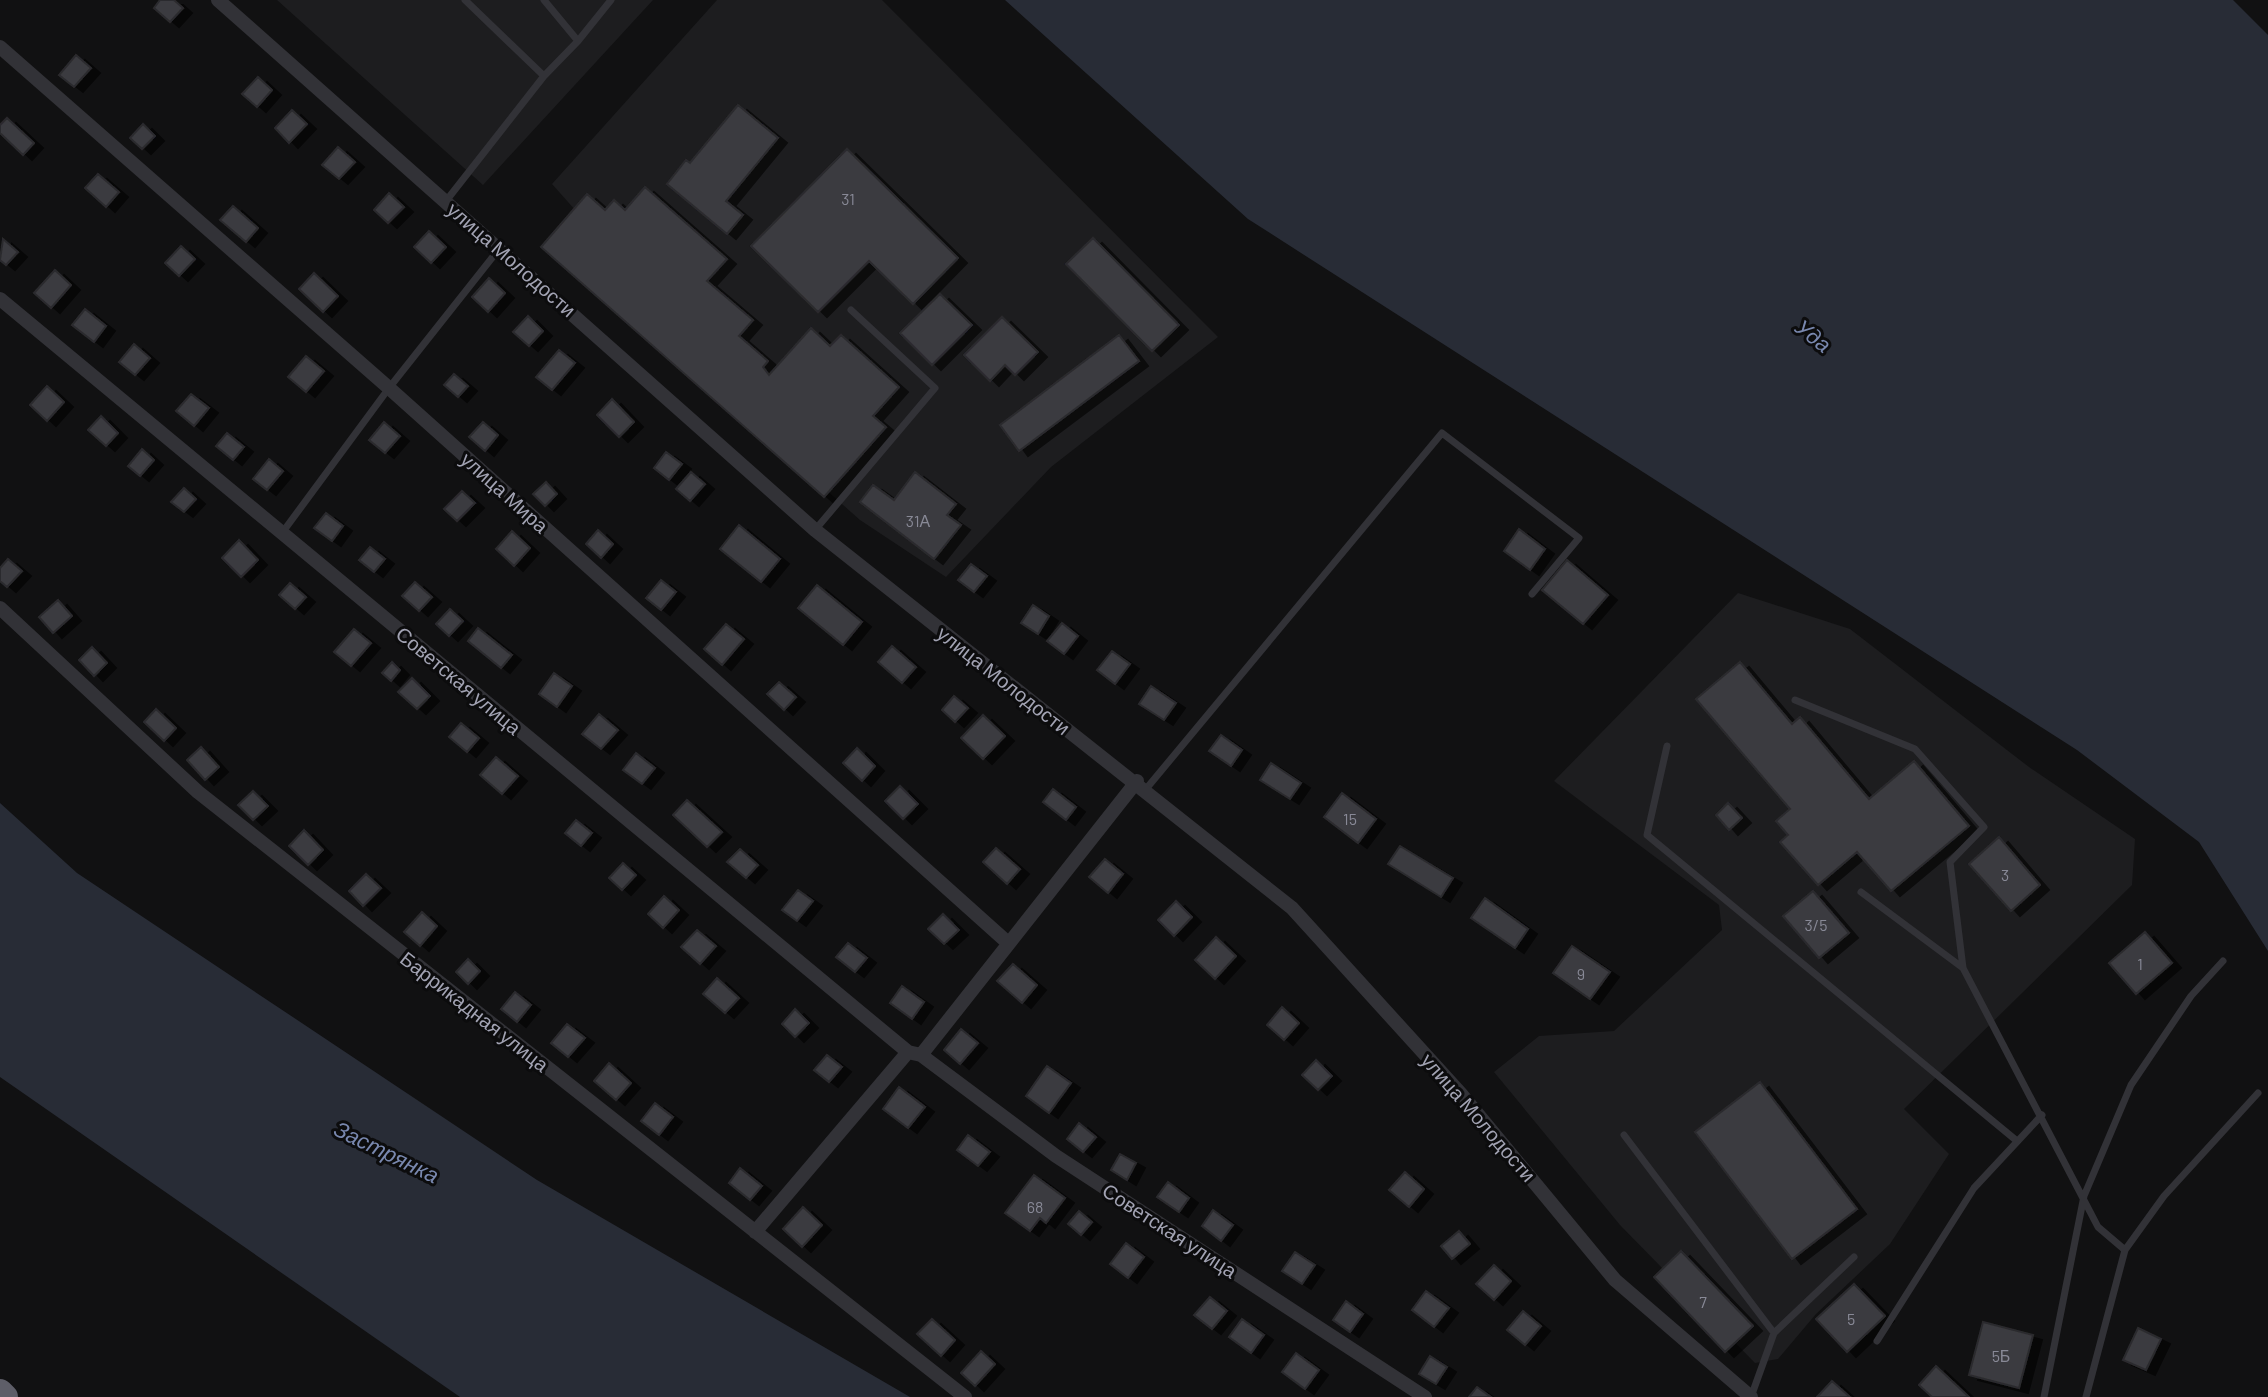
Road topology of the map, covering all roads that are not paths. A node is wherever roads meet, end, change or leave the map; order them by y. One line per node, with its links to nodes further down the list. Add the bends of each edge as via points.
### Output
1 (218, 0): 8 (street, улица Молодости)
2 (465, 0): 7 (lane)
3 (544, 0): 5 (lane)
4 (611, 0): 5 (lane)
5 (578, 41): 7 (lane)
6 (0, 47): 12 (street, улица Мира)
7 (544, 76): 8 (lane)
8 (446, 201): 9 (street, улица Молодости)
9 (500, 248): 12 (lane); 13 (street, улица Молодости)
10 (0, 299): 14 (street, Советская улица)
11 (851, 310): 13 (lane, via 935,388)
12 (389, 388): 14 (lane); 21 (street, улица Мира)
13 (815, 530): 19 (street, улица Молодости)
14 (282, 533): 24 (street, Советская улица)
15 (1532, 594): 19 (lane, via 1579,538 1442,433)
16 (0, 608): 30 (street, Баррикадная улица, via 198,792)
17 (1795, 700): 23 (lane, via 1915,749 1984,827 1950,862)
18 (1667, 746): 28 (lane, via 1647,835)
19 (1142, 785): 21 (street); 39 (street, улица Молодости, via 1292,908 1461,1094 1615,1280)
20 (1861, 892): 23 (lane)
21 (1007, 942): 24 (street)
22 (2223, 961): 29 (lane, via 2191,996 2131,1085)
23 (1963, 968): 26 (lane)
24 (914, 1053): 30 (street); 38 (street, Советская улица, via 1056,1156)
25 (2258, 1093): 31 (lane, via 2164,1196)
26 (2042, 1115): 28 (lane); 29 (lane)
27 (1624, 1135): 33 (lane)
28 (2017, 1141): 34 (lane, via 1974,1188)
29 (2084, 1196): 31 (lane, via 2098,1227); 40 (lane)
30 (755, 1232): 37 (street, Баррикадная улица)
31 (2125, 1250): 41 (lane)
32 (1854, 1257): 33 (lane)
33 (1774, 1333): 39 (lane)
34 (1877, 1341)
35 (0, 1392): 36 (highway)
36 (5, 1397)
37 (965, 1397)
38 (1425, 1397)
39 (1751, 1397)
40 (2044, 1397)
41 (2086, 1397)

